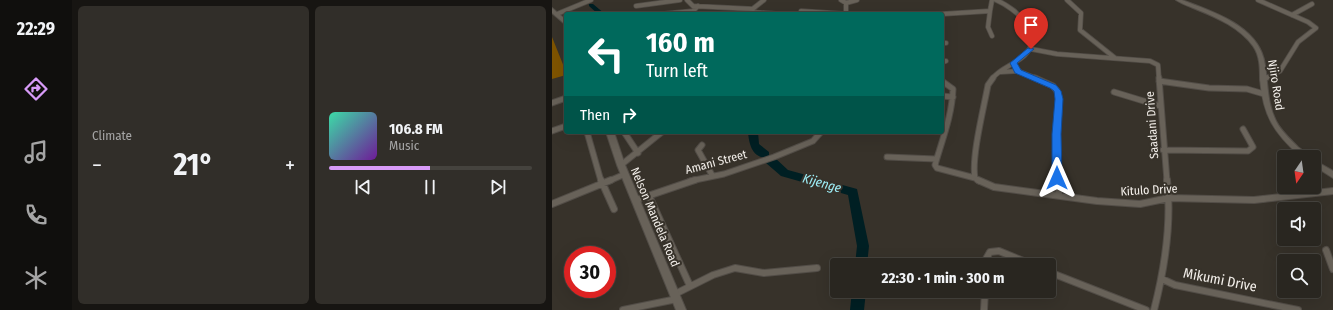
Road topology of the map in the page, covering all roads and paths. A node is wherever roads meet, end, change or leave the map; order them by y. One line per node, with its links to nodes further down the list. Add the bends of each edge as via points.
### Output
1 (591, 0): 19 (street)
2 (680, 0): 14 (street)
3 (687, 0): 15 (street, via 691,5)
4 (764, 0): 16 (street)
5 (841, 0): 12 (street)
6 (857, 0): 12 (street)
7 (992, 0): 18 (street)
8 (996, 0): 28 (street, via 1018,13 1028,24)
9 (1067, 0): 29 (street, via 1081,13 1080,30)
10 (1178, 0): 33 (street, Njiro Road, via 1225,20 1239,29 1256,47 1262,62)
11 (1258, 0): 25 (street)
12 (846, 3): 23 (street)
13 (1312, 4): 25 (street)
14 (636, 6)
15 (698, 6): 16 (street); 20 (street, via 693,11)
16 (753, 9): 21 (street)
17 (801, 11): 22 (street)
18 (990, 11): 24 (street); 27 (street, via 988,27)
19 (554, 12): 26 (main road)
20 (683, 12)
21 (749, 12)
22 (816, 12)
23 (846, 12)
24 (944, 14)
25 (1292, 15): 33 (street, via 1316,28 1298,42 1280,70)
26 (564, 21)
27 (992, 36)
28 (1031, 49): 29 (street, Saadani Drive); 30 (street)
29 (1115, 58): 34 (street, Saadani Drive, via 1157,64)
30 (1013, 63): 31 (street); 32 (street)
31 (1018, 71): 32 (street); 65 (street, via 1053,86 1057,91)
32 (1001, 72): 62 (street, via 992,78 988,85 977,146)
33 (1263, 80): 37 (street, Njiro Road)
34 (1159, 81): 37 (street, via 1209,88 1247,88); 42 (street, Saadani Drive)
35 (944, 82): 39 (street, via 953,89)
36 (1114, 92): 42 (street)
37 (1264, 94): 53 (street, Njiro Road, via 1268,114 1278,132)
38 (944, 96): 39 (street)
39 (953, 97): 56 (street)
40 (564, 99): 41 (street)
41 (552, 102)
42 (1160, 106): 52 (street, Saadani Drive)
43 (564, 127): 45 (street)
44 (1243, 129): 52 (street, via 1253,147 1248,151)
45 (552, 131)
46 (588, 134): 63 (street)
47 (611, 134): 57 (main road, Nelson Mandela Road)
48 (625, 134): 54 (street, via 630,145)
49 (660, 134): 54 (street)
50 (820, 134): 60 (street, Amani Street, via 813,142 803,146 724,174)
51 (702, 145): 60 (street, via 698,150)
52 (1163, 150): 67 (street, Saadani Drive)
53 (1298, 150)
54 (638, 153): 57 (street)
55 (887, 157): 56 (street)
56 (936, 159): 62 (street, Kitulo Drive, via 935,165 938,168)
57 (621, 165): 59 (main road, Nelson Mandela Road)
58 (1321, 168): 61 (street)
59 (625, 174): 63 (street); 68 (main road, Nelson Mandela Road)
60 (712, 175): 66 (street, Amani Street)
61 (1333, 176)
62 (975, 178): 65 (street, Kitulo Drive, via 994,187)
63 (602, 183): 69 (street); 70 (street)
64 (1333, 191): 67 (street, Kitulo Drive, via 1254,200)
65 (1058, 195): 67 (street, Kitulo Drive, via 1140,204)
66 (649, 196): 68 (street, Amani Street); 78 (street)
67 (1169, 198): 77 (street, Saadani Drive, via 1169,224)
68 (636, 200): 79 (main road, Nelson Mandela Road)
69 (552, 204)
70 (614, 209)
71 (1326, 250): 75 (street)
72 (987, 258): 73 (street, via 990,252 999,251)
73 (1016, 258)
74 (817, 268): 78 (street, via 764,273 735,268)
75 (1333, 269)
76 (1056, 275): 84 (street)
77 (1162, 279): 85 (street, Saadani Drive); 86 (street, Mikumi Drive, via 1175,285)
78 (690, 286): 79 (street)
79 (676, 296): 81 (street); 82 (main road, Nelson Mandela Road)
80 (985, 298): 83 (street)
81 (623, 310)
82 (681, 310)
83 (984, 310)
84 (1146, 310)
85 (1154, 310)
86 (1298, 310)

